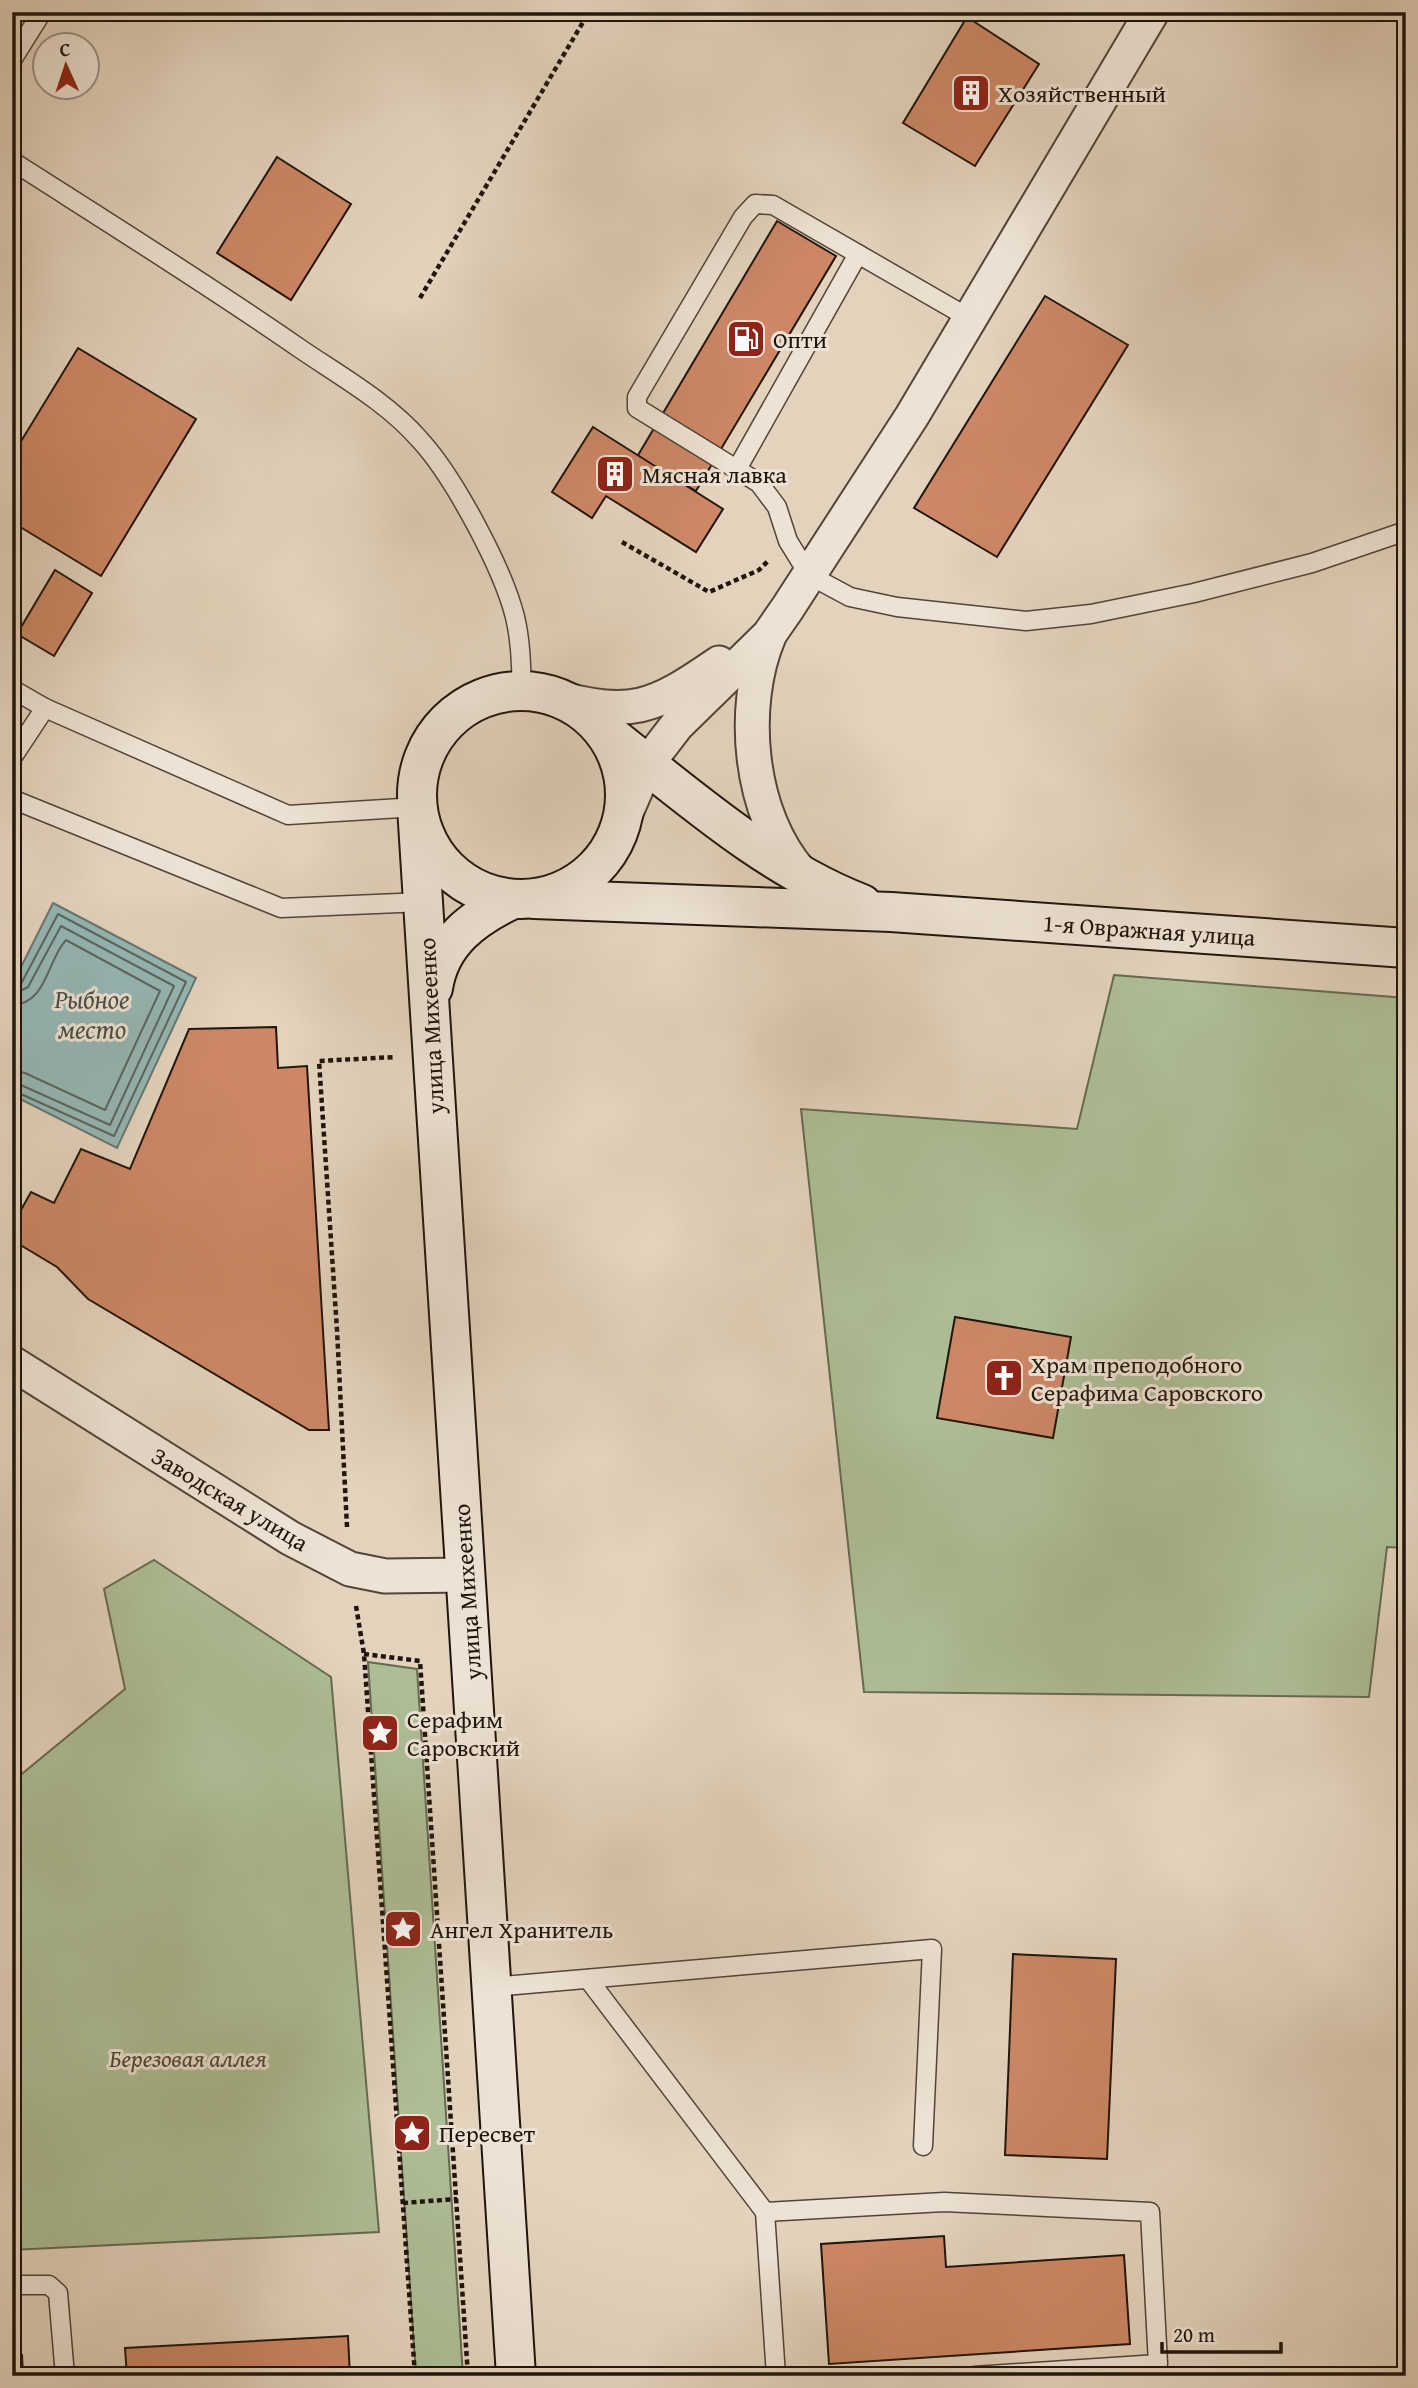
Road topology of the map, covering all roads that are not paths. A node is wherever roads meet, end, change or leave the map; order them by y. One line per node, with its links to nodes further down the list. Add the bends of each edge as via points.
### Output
1 (42, 12): 3 (lane)
2 (1152, 12): 6 (street)
3 (12, 60)
4 (12, 161): 12 (lane, via 257,318 383,406 421,440 459,498 498,573)
5 (858, 254): 6 (lane); 7 (lane); 7 (lane, via 773,205 755,204 743,217 638,397 637,408 648,417)
6 (970, 318): 9 (street)
7 (737, 469): 9 (lane, via 759,482 777,507 788,541)
8 (1406, 531): 9 (lane, via 1312,563 1194,593 1091,614 1026,621 897,607 850,597)
9 (809, 575): 10 (street)
10 (775, 626): 12 (street, via 688,684 642,707 607,708); 16 (street, via 677,725); 20 (street, via 762,652 755,689 755,769 775,839)
11 (12, 689): 13 (lane)
12 (536, 693): 14 (street, via 577,707); 18 (street, via 493,695 466,707 444,726 427,750 418,778)
13 (45, 708): 15 (lane); 18 (lane, via 288,816)
14 (599, 727): 16 (street); 19 (street, via 617,755 625,789)
15 (12, 758)
16 (647, 764): 19 (street); 20 (street)
17 (12, 799): 22 (lane, via 281,908)
18 (417, 807): 21 (street, via 427,842 449,871 478,890); 22 (street, улица Михеенко)
19 (622, 822): 21 (street, via 610,851 590,874 564,891)
20 (805, 877): 23 (street, via 861,904)
21 (523, 899): 23 (street); 25 (street, via 475,920 447,947 436,972)
22 (423, 902): 25 (street, улица Михеенко)
23 (891, 912): 24 (street, 1-я Овражная улица)
24 (1406, 948)
25 (430, 1007): 27 (street, улица Михеенко)
26 (12, 1363): 27 (street, Заводская улица, via 290,1538 350,1569 385,1576)
27 (466, 1575): 29 (street, улица Михеенко)
28 (588, 1979): 29 (lane); 30 (lane, via 932,1949); 31 (lane)
29 (492, 1987): 34 (street, улица Михеенко)
30 (923, 2146)
31 (765, 2212): 35 (lane); 36 (lane, via 944,2202 1150,2212 1158,2364)
32 (12, 2285): 33 (lane, via 49,2285 58,2293)
33 (65, 2376)
34 (516, 2376)
35 (776, 2376)
36 (974, 2376)

